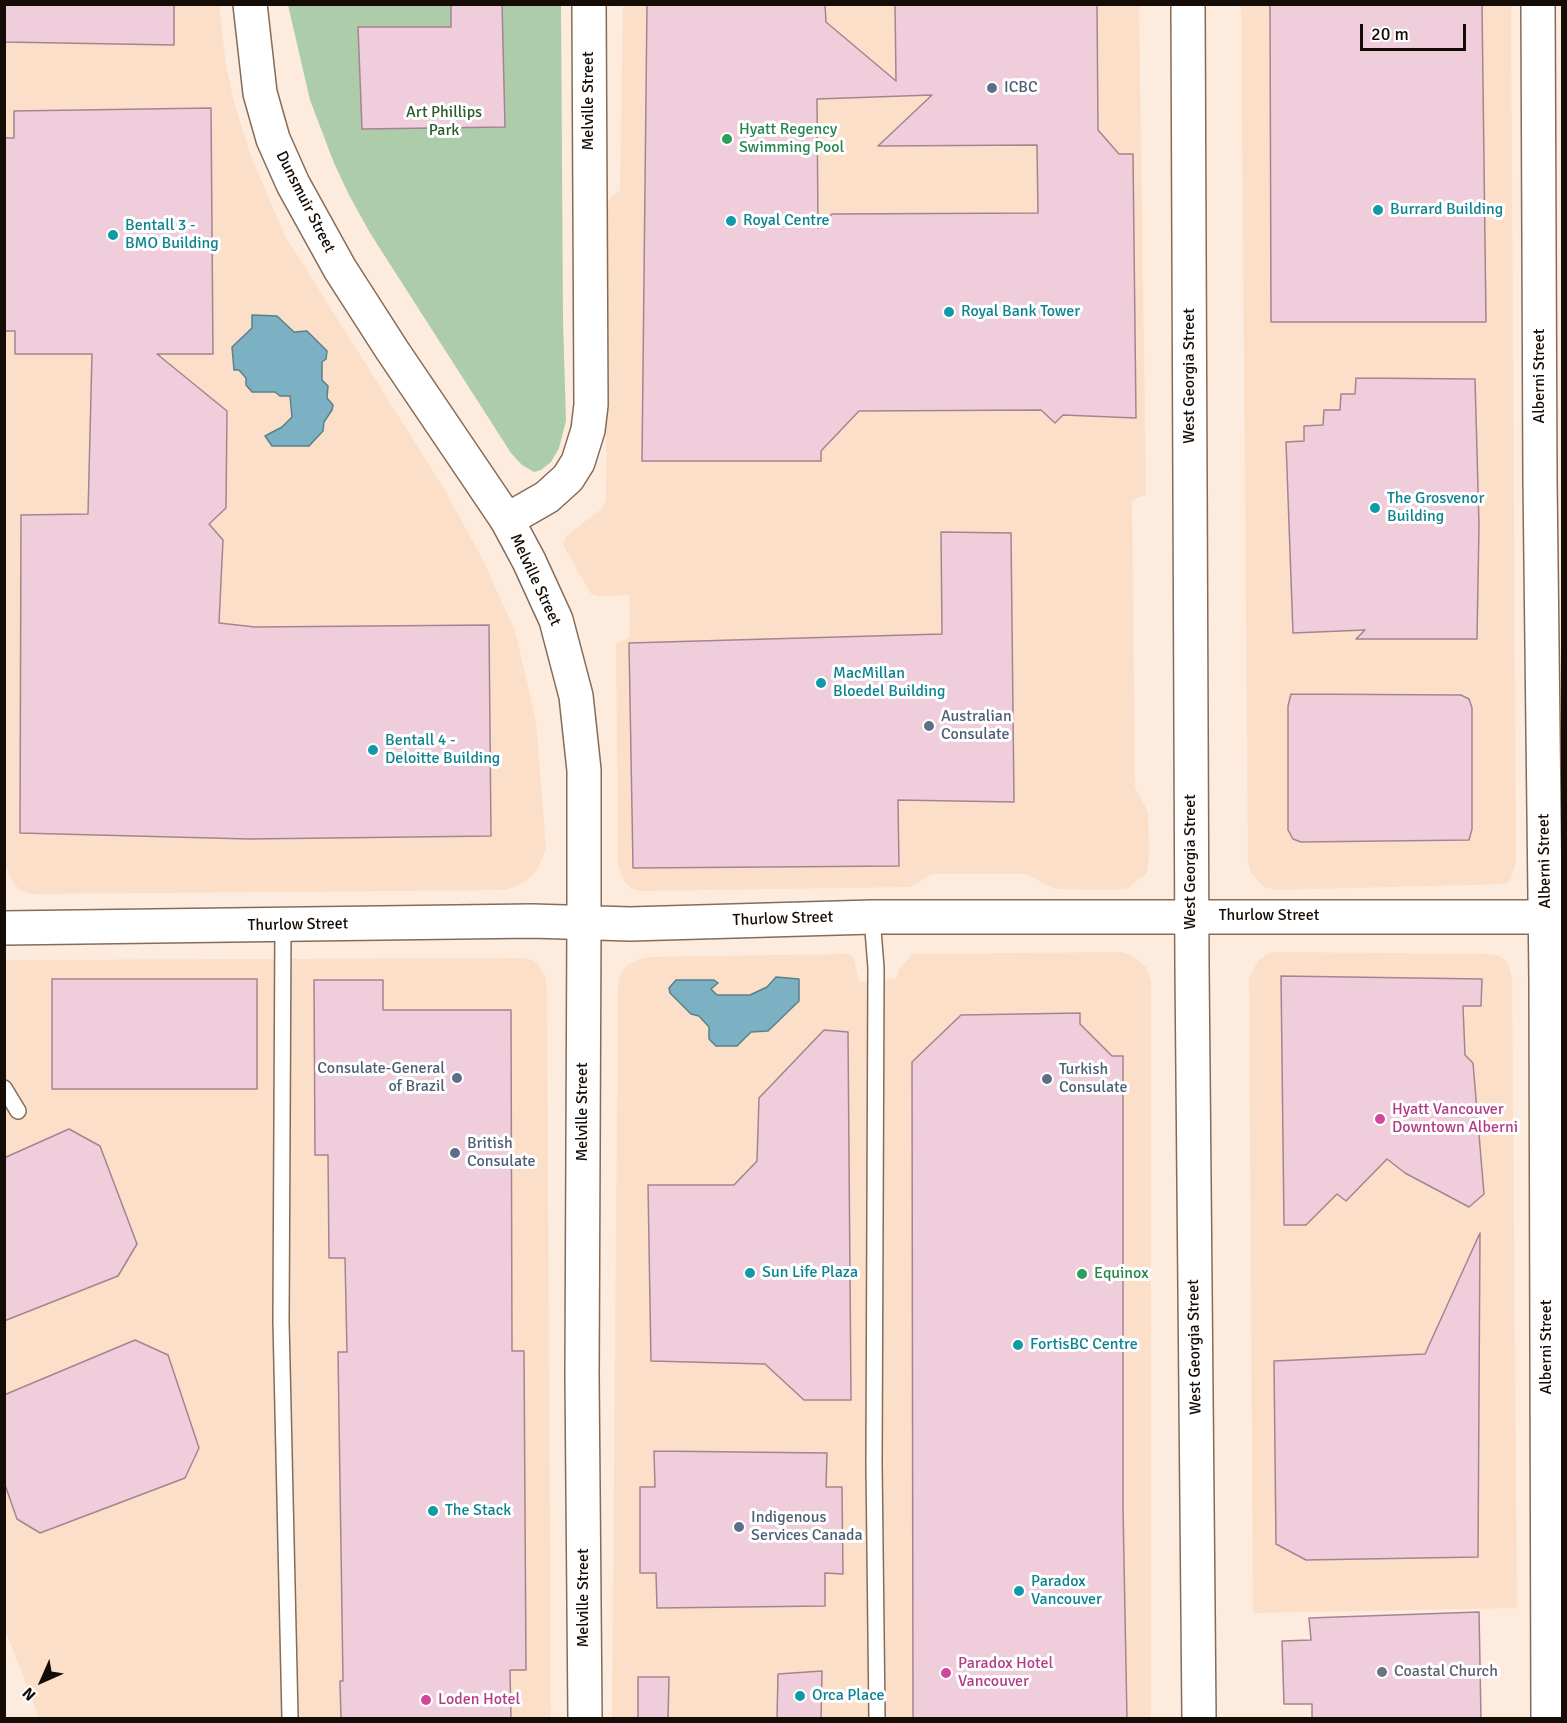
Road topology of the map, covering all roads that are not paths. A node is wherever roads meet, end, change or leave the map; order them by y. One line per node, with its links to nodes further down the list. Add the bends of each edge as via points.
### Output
1 (250, 4): 5 (main road, Dunsmuir Street, via 260,93 273,139 292,184)
2 (589, 4): 6 (main road, Melville Street, via 588,430 578,462 568,478 547,497)
3 (1188, 4): 7 (main road, West Georgia Street)
4 (1538, 4): 9 (main road, Alberni Street, via 1540,468)
5 (392, 350): 6 (main road, Melville Street)
6 (507, 520): 10 (main road, Melville Street, via 556,620 576,696 584,770)
7 (1192, 916): 8 (main road, Thurlow Street); 9 (main road, Thurlow Street); 18 (main road, West Georgia Street)
8 (872, 917): 10 (main road, Thurlow Street); 17 (lane, via 876,968)
9 (1554, 917): 19 (main road, Alberni Street)
10 (584, 922): 11 (main road, Thurlow Street); 16 (main road, Melville Street)
11 (283, 926): 12 (main road, Thurlow Street); 15 (lane, via 281,1321)
12 (4, 928)
13 (4, 1088): 14 (lane)
14 (18, 1111)
15 (290, 1719)
16 (585, 1719)
17 (877, 1719)
18 (1199, 1719)
19 (1548, 1719)

